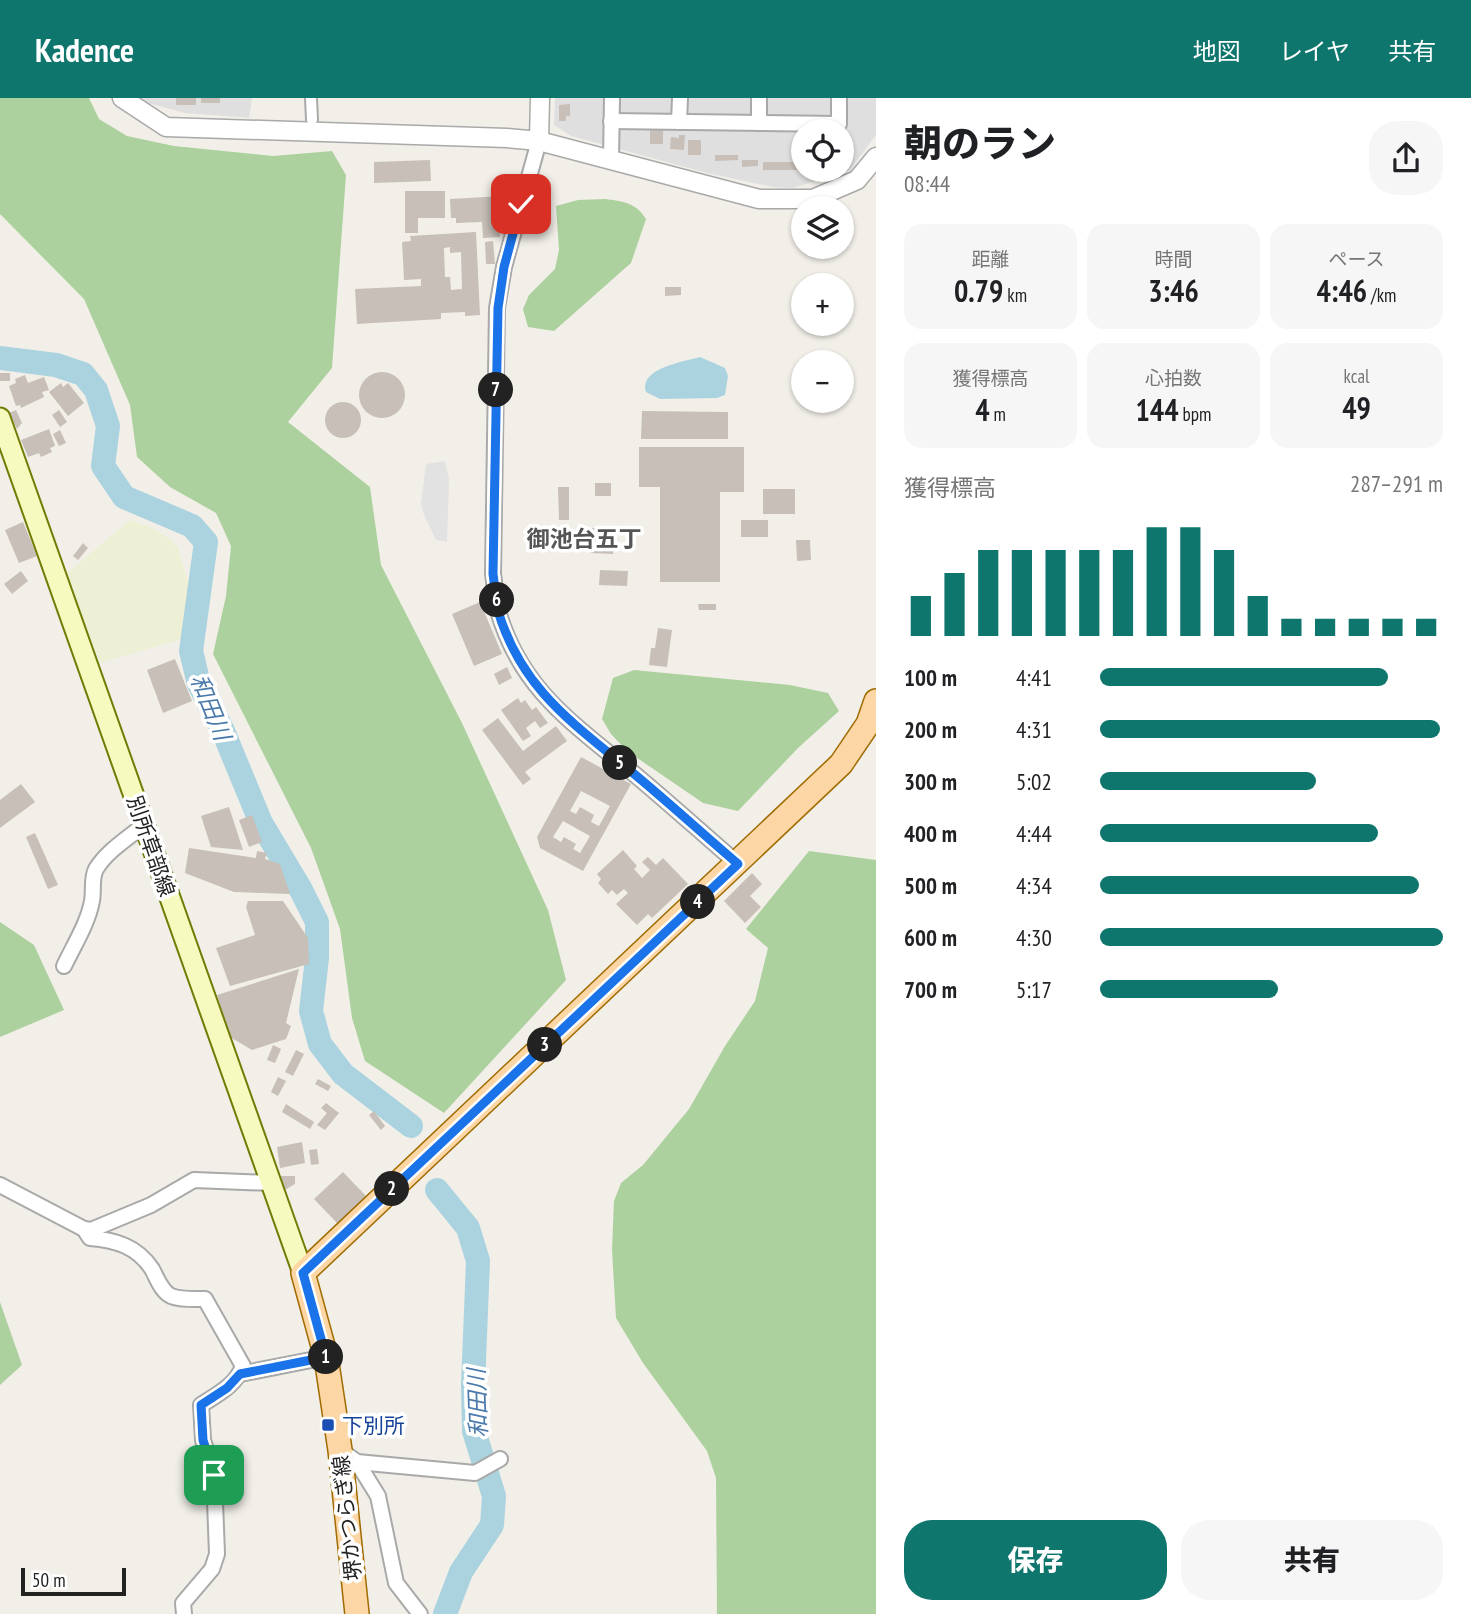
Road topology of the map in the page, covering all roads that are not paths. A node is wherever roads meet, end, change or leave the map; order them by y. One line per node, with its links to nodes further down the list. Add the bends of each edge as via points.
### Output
1 (122, 98): 12 (street, via 166,127)
2 (311, 98): 8 (street)
3 (540, 98): 12 (street)
4 (612, 98): 9 (street)
5 (680, 98): 10 (street)
6 (760, 98): 11 (street)
7 (839, 98): 11 (street, via 839,124)
8 (312, 120)
9 (611, 121): 10 (street); 14 (street)
10 (679, 122): 11 (street)
11 (759, 123)
12 (539, 141): 14 (street); 18 (street, via 504,267 498,308 493,574 498,609 517,659 551,704)
13 (876, 157): 14 (street, via 858,180 813,199 759,199)
14 (611, 160)
15 (0, 418): 17 (main road, 別所草部線)
16 (876, 701): 18 (main road, via 868,724 841,764)
17 (144, 825): 19 (street, via 109,853 93,874 92,901); 20 (main road, 別所草部線)
18 (738, 864): 23 (main road)
19 (64, 966)
20 (271, 1183): 22 (street, via 194,1180 151,1205); 23 (main road, 別所草部線)
21 (0, 1185): 22 (street)
22 (84, 1229): 25 (street, via 90,1238 129,1247 171,1296 205,1299 243,1366)
23 (303, 1273): 24 (main road, 堺かつらぎ線)
24 (326, 1357): 25 (street); 26 (main road, 堺かつらぎ線)
25 (240, 1374): 28 (street, via 201,1405 203,1440 214,1475 217,1554 212,1569 183,1603)
26 (348, 1456): 27 (street, via 475,1473); 29 (main road, 堺かつらぎ線); 30 (street, via 378,1496 396,1583)
27 (500, 1459)
28 (184, 1614)
29 (357, 1614)
30 (420, 1614)

